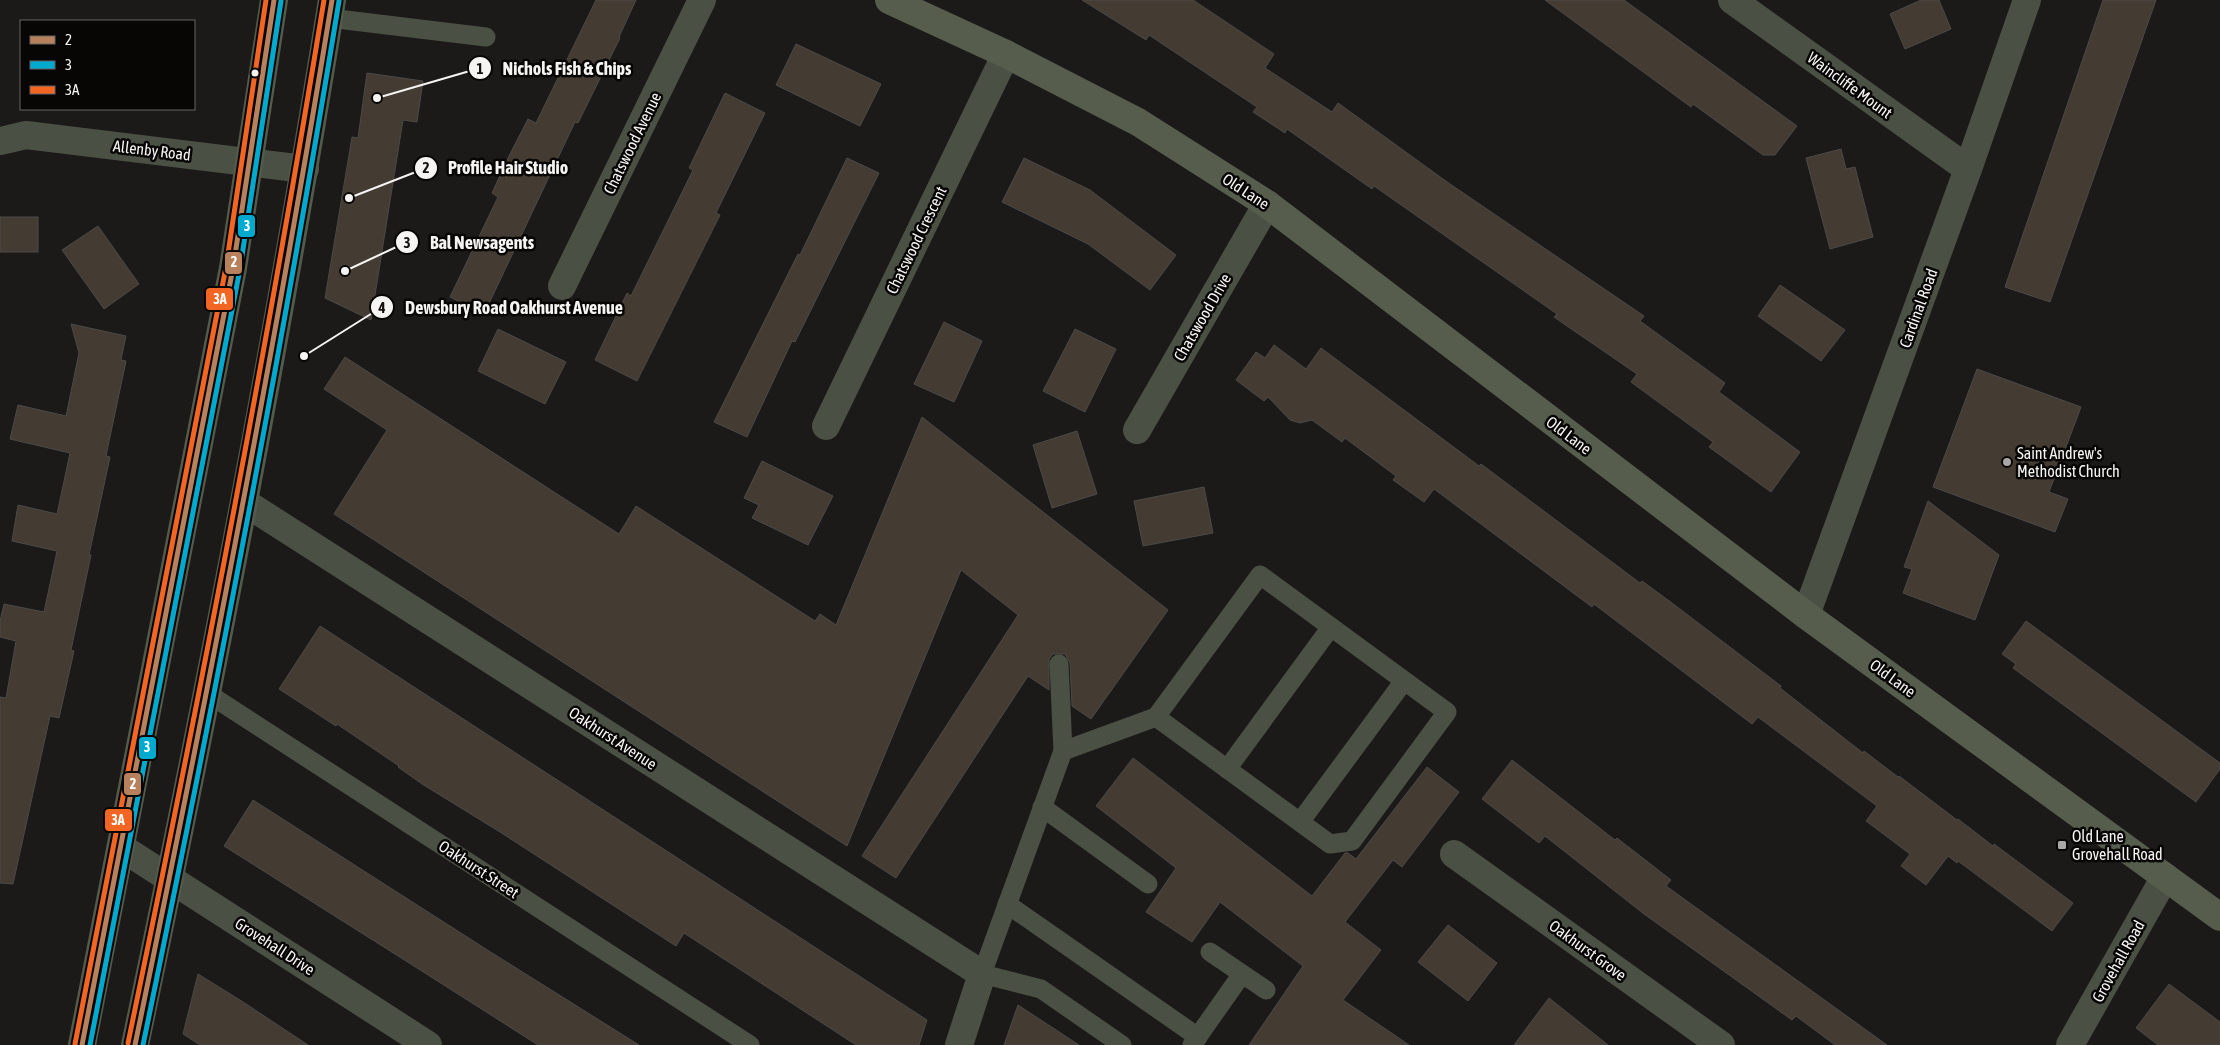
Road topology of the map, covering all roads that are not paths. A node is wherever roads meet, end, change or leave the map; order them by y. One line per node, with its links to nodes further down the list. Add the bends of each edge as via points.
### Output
1 (274, 0): 10 (main road)
2 (702, 0): 14 (street, Chatswood Avenue)
3 (889, 0): 8 (street, Old Lane)
4 (1732, 0): 12 (street, Waincliffe Mount)
5 (2027, 0): 12 (street, Cardinal Road)
6 (330, 9): 7 (lane); 11 (main road)
7 (486, 37)
8 (1006, 54): 13 (street, Old Lane, via 1138,122); 15 (street, Chatswood Crescent)
9 (0, 140): 10 (street, Allenby Road, via 26,135)
10 (251, 162): 11 (street, Allenby Road); 28 (main road)
11 (305, 169): 17 (main road)
12 (1968, 169): 18 (street, Cardinal Road)
13 (1267, 204): 16 (street, Chatswood Drive); 18 (street, Old Lane)
14 (562, 286)
15 (826, 426)
16 (1137, 430)
17 (244, 502): 22 (main road); 36 (street, Oakhurst Avenue)
18 (1806, 615): 30 (street, Old Lane)
19 (1331, 627): 21 (lane); 23 (lane, via 1260,575); 25 (lane)
20 (1059, 664): 24 (lane)
21 (1404, 681): 27 (lane); 27 (lane, via 1446,712 1352,841 1330,844)
22 (207, 693): 31 (main road); 43 (lane, Oakhurst Street)
23 (1156, 717): 24 (lane); 25 (lane)
24 (1063, 751): 26 (lane)
25 (1227, 769): 27 (lane)
26 (1042, 807): 32 (lane); 33 (lane)
27 (1300, 822)
28 (122, 848): 31 (street, Grovehall Drive); 40 (main road)
29 (1454, 854): 46 (street, Oakhurst Grove)
30 (2165, 877): 34 (street, Old Lane); 47 (street, Grovehall Road)
31 (170, 878): 41 (main road); 42 (street, Grovehall Drive)
32 (1148, 884)
33 (1007, 904): 36 (lane); 39 (lane)
34 (2220, 917)
35 (1210, 952): 37 (lane)
36 (982, 974): 44 (street); 45 (lane, via 1041,989)
37 (1242, 974): 38 (lane); 39 (lane)
38 (1266, 990)
39 (1195, 1041)
40 (82, 1045)
41 (135, 1045)
42 (428, 1045)
43 (750, 1045)
44 (959, 1045)
45 (1122, 1045)
46 (1721, 1045)
47 (2070, 1045)

